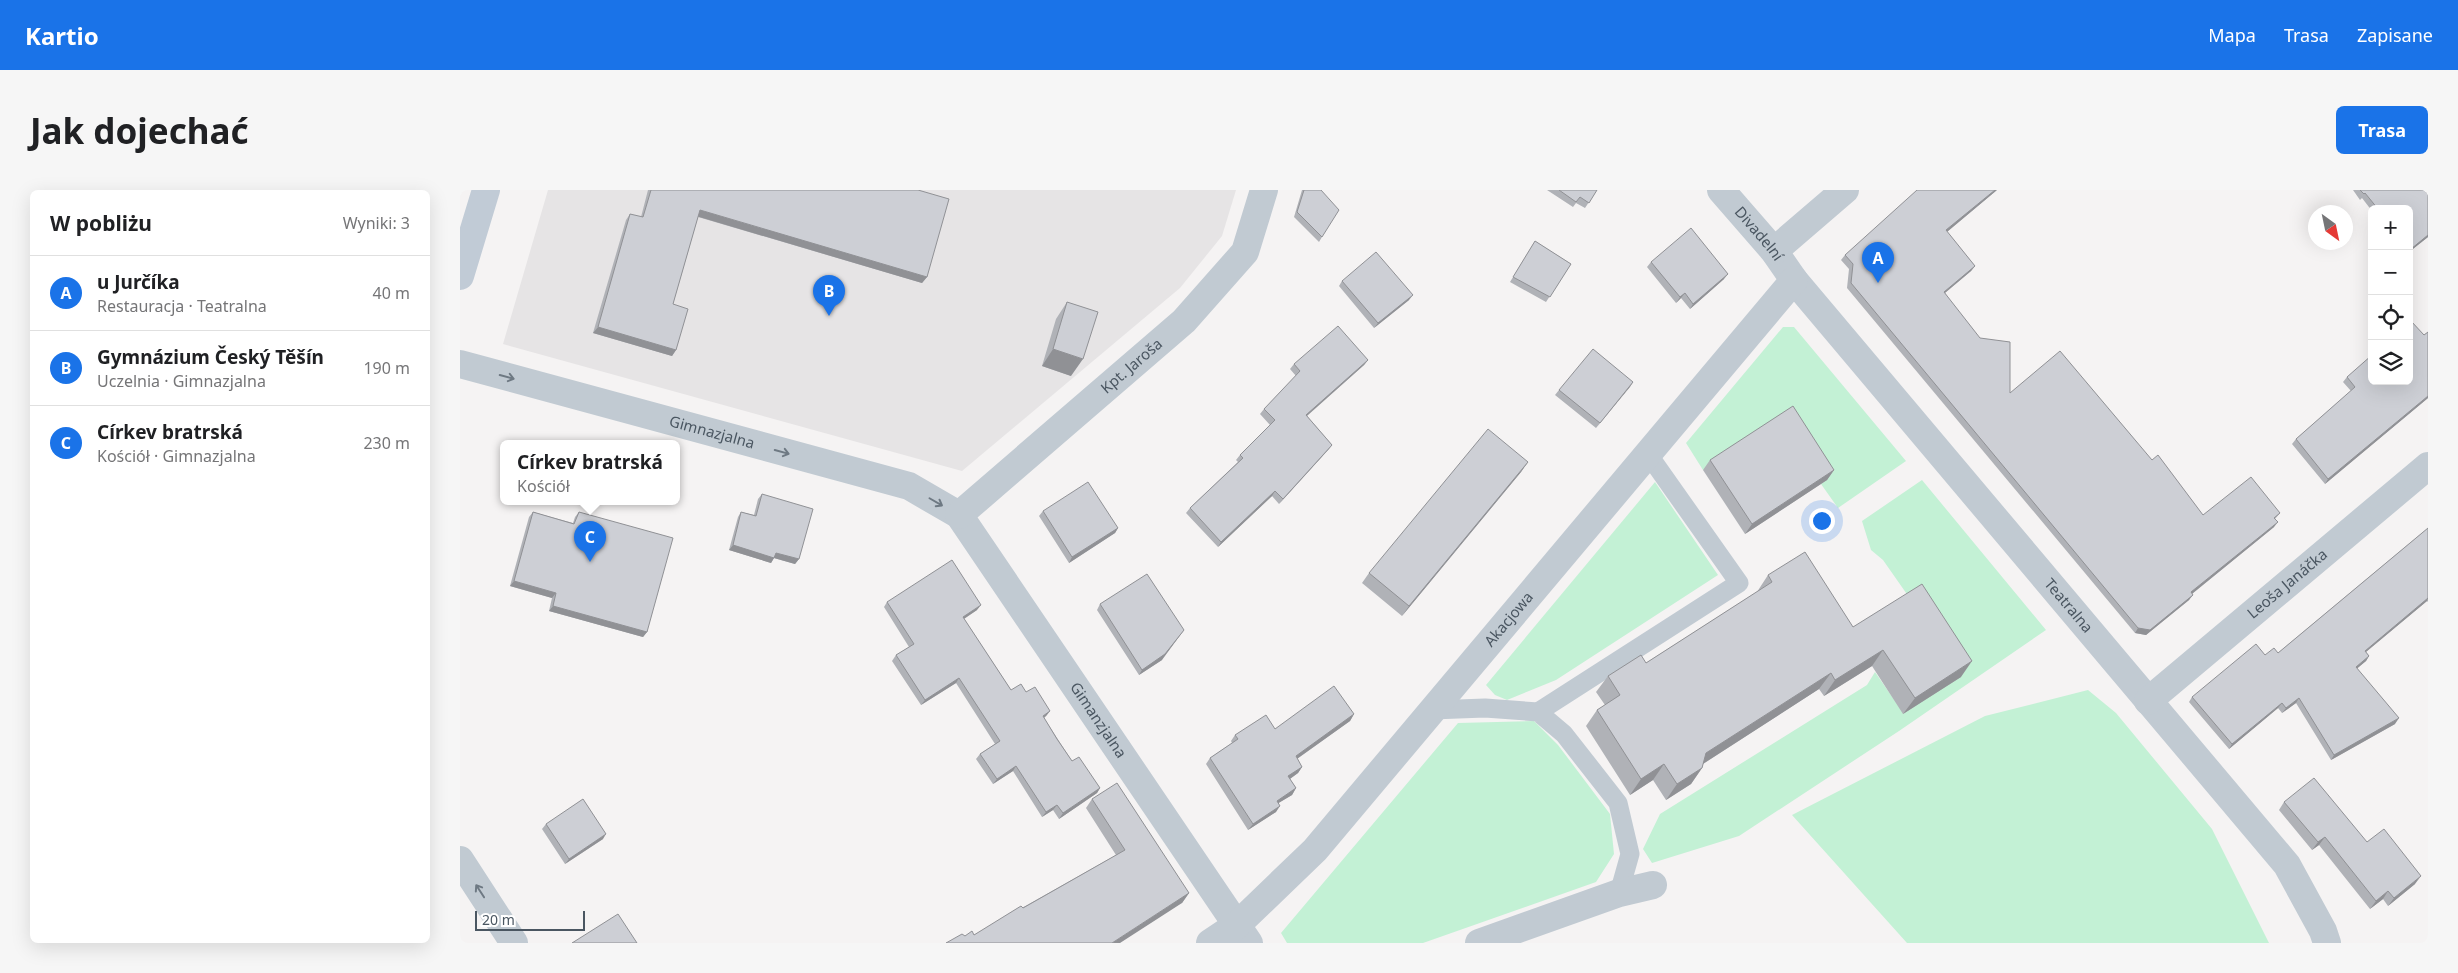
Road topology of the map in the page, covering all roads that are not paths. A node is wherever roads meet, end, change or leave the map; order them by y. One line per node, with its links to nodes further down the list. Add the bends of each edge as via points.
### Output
1 (486, 190): 6 (main road)
2 (1264, 190): 11 (street, Kpt. Jaroša, via 1245,252 1184,321)
3 (1721, 190): 5 (street, Divadelní)
4 (1845, 190): 5 (street)
5 (1774, 250): 7 (street, Divadelní)
6 (460, 276)
7 (1794, 280): 9 (street, Akacjowa); 12 (street, Teatralna)
8 (460, 364): 11 (street, Gimnazjalna, one-way to 11, via 909,486)
9 (1648, 454): 13 (street, Akacjowa); 14 (lane, via 1739,583)
10 (2428, 466): 12 (street, Leoša Janáčka)
11 (959, 515): 18 (street, Gimanzjalna)
12 (2148, 701): 22 (street, Teatralna, via 2287,865)
13 (1432, 710): 14 (lane, via 1485,708); 18 (street, Akacjowa)
14 (1538, 712): 17 (lane, via 1564,734 1618,803 1630,854)
15 (460, 860): 19 (street, one-way to 15)
16 (1653, 885): 17 (street)
17 (1619, 893): 21 (street)
18 (1243, 934): 20 (street, Akacjowa)
19 (514, 943)
20 (1210, 943)
21 (1479, 943)
22 (2327, 943)

